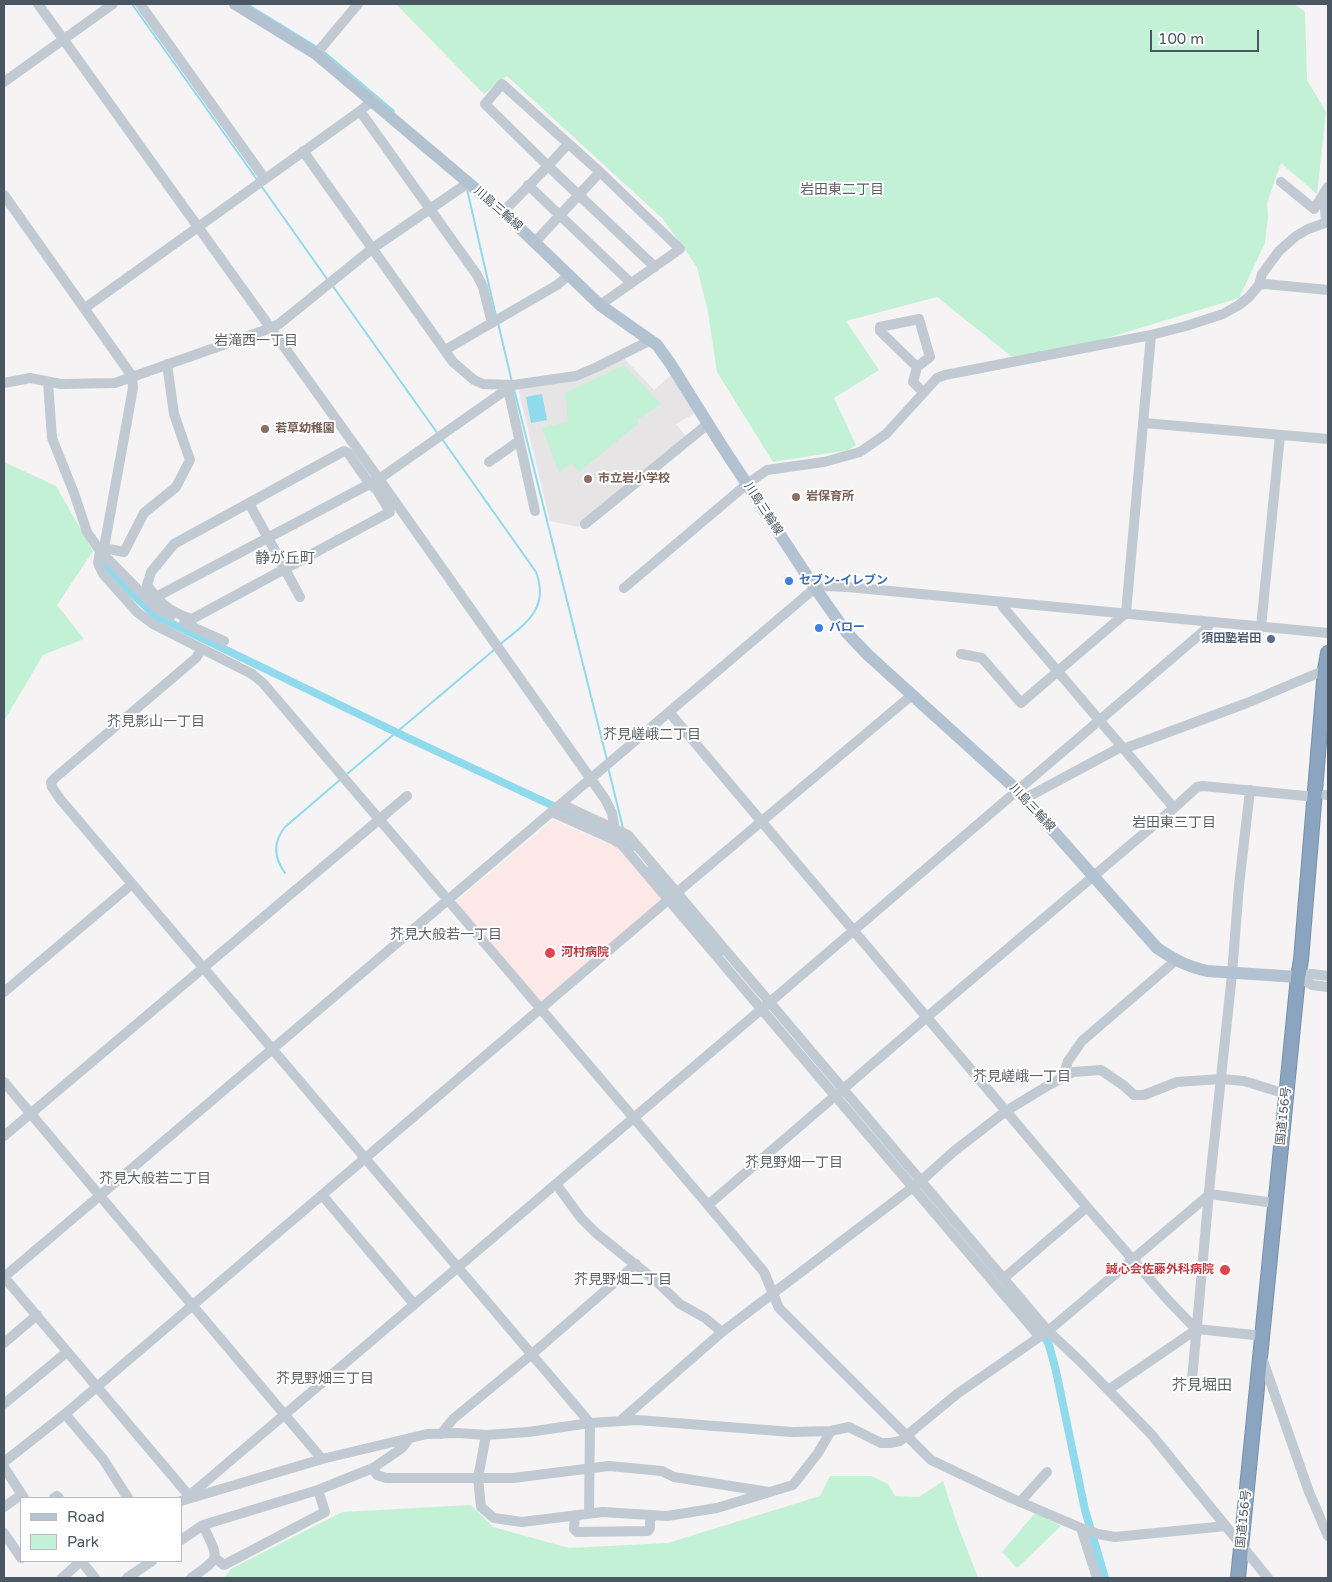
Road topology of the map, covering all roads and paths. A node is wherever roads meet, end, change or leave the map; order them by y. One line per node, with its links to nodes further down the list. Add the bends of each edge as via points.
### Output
1 (38, 4): 6 (street)
2 (113, 4): 6 (street)
3 (140, 4): 15 (street)
4 (235, 4): 7 (main road, 川島三輪線)
5 (352, 6): 7 (street)
6 (64, 39): 8 (street); 26 (street)
7 (316, 54): 9 (main road, 川島三輪線)
8 (4, 82)
9 (372, 101): 10 (street); 17 (main road, 川島三輪線)
10 (360, 111): 12 (street); 22 (street)
11 (568, 144): 13 (street); 13 (street, via 502,84 485,104); 14 (street)
12 (303, 151): 15 (street); 28 (street)
13 (548, 166): 18 (street); 20 (street)
14 (600, 172): 20 (street); 29 (street, via 680,249)
15 (261, 182): 26 (street)
16 (1281, 182): 19 (street, via 1314,209)
17 (468, 183): 22 (street); 23 (main road, 川島三輪線)
18 (528, 185): 23 (street); 24 (street)
19 (1326, 190): 25 (street)
20 (580, 194): 24 (street); 29 (street)
21 (5, 200): 35 (street)
22 (429, 208): 28 (street); 36 (street, via 477,276)
23 (503, 212): 27 (main road, 川島三輪線)
24 (560, 216): 27 (street); 31 (street)
25 (1327, 222): 32 (street, via 1296,236 1279,251 1262,274)
26 (198, 227): 35 (street); 37 (street)
27 (535, 242): 30 (main road, 川島三輪線)
28 (373, 248): 37 (street); 40 (street)
29 (655, 267): 31 (street)
30 (569, 275): 34 (main road, 川島三輪線); 36 (street)
31 (631, 283): 34 (street)
32 (1259, 285): 33 (street); 38 (street, via 1239,306 1223,314)
33 (1328, 290)
34 (600, 305): 39 (main road, 川島三輪線)
35 (84, 308): 43 (street)
36 (492, 323): 40 (street)
37 (271, 328): 41 (street); 54 (street)
38 (1151, 335): 47 (street, via 946,375 936,378); 48 (street)
39 (651, 340): 46 (street, via 576,376); 49 (main road, 川島三輪線, via 670,362)
40 (445, 350): 46 (street, via 453,362 474,380)
41 (167, 364): 43 (street); 60 (street, via 174,414 190,460 176,486 144,513 124,552)
42 (917, 367): 42 (street, via 880,331 880,327 919,319 930,357); 47 (street, via 913,382)
43 (132, 376): 44 (street, via 115,383); 60 (street, via 133,388)
44 (48, 382): 45 (street, via 30,378); 60 (street, via 52,438 87,532)
45 (4, 383)
46 (510, 387): 52 (street); 54 (street)
47 (923, 392): 55 (street, via 886,434 860,452 824,462 767,470)
48 (1144, 423): 50 (street); 67 (street)
49 (708, 424): 55 (main road, 川島三輪線); 58 (street)
50 (1280, 435): 51 (street); 70 (street)
51 (1328, 439)
52 (519, 441): 53 (street); 57 (street)
53 (489, 462)
54 (374, 481): 56 (street, via 344,451); 59 (street); 61 (street, via 390,512); 82 (street, via 430,552)
55 (747, 484): 62 (street); 63 (main road, 川島三輪線)
56 (249, 503): 59 (street); 64 (street, via 174,544 152,572 147,585)
57 (534, 512)
58 (585, 524)
59 (268, 537): 61 (street); 64 (street)
60 (102, 549): 68 (street, via 157,609); 73 (street, via 98,563 103,574 137,612 153,624)
61 (285, 569): 65 (street); 68 (street)
62 (624, 588)
63 (816, 588): 66 (street, via 848,587); 78 (main road, 川島三輪線, via 847,633); 79 (street)
64 (156, 597): 68 (street)
65 (300, 597)
66 (1001, 603): 67 (street); 77 (street)
67 (1126, 613): 69 (street); 77 (street)
68 (191, 622): 72 (street)
69 (1211, 623): 70 (street); 80 (street)
70 (1261, 627): 71 (street)
71 (1328, 633)
72 (224, 641)
73 (202, 649): 90 (street, via 252,674 263,683); 94 (street, via 196,658 51,782 60,799)
74 (1328, 653): 76 (highway, 国道156号)
75 (961, 654): 77 (street, via 982,658 1021,703)
76 (1325, 670): 81 (street, via 1247,704); 86 (highway, 国道156号)
77 (1058, 671): 80 (street)
78 (912, 695): 84 (main road, 川島三輪線); 91 (street)
79 (669, 712): 82 (street); 91 (street)
80 (1100, 721): 81 (street); 84 (street)
81 (1122, 748): 84 (street); 88 (street)
82 (590, 779): 87 (street); 92 (street, via 612,813)
83 (1250, 790): 86 (street); 88 (street, via 1196,787); 101 (street)
84 (1021, 794): 93 (main road, 川島三輪線); 98 (street)
85 (407, 796): 90 (street)
86 (1323, 796): 103 (highway, 国道156号)
87 (561, 804): 89 (street); 92 (street)
88 (1174, 808): 93 (street)
89 (552, 812): 96 (street); 97 (street, via 622,846)
90 (380, 818): 96 (street); 100 (street)
91 (761, 822): 95 (street); 98 (street)
92 (615, 830): 95 (street, via 628,835)
93 (1094, 876): 99 (main road, 川島三輪線, via 1157,948); 109 (street)
94 (132, 884): 100 (street); 105 (street)
95 (677, 893): 97 (street); 106 (street)
96 (448, 899): 107 (street); 110 (street)
97 (668, 900): 107 (street); 108 (street)
98 (854, 930): 106 (street); 109 (street)
99 (1175, 961): 101 (main road, 川島三輪線, via 1193,968); 111 (street, via 1082,1041)
100 (204, 968): 110 (street); 118 (street)
101 (1232, 974): 103 (main road, 川島三輪線); 112 (street)
102 (1328, 976): 103 (street, via 1312,974)
103 (1298, 977): 104 (street, via 1312,985); 115 (highway, 国道156号)
104 (1328, 987)
105 (4, 992)
106 (770, 1002): 108 (street); 114 (street)
107 (541, 1009): 119 (street); 121 (street)
108 (761, 1010): 116 (street); 119 (street)
109 (927, 1017): 114 (street); 117 (street)
110 (273, 1049): 121 (street); 126 (street)
111 (1063, 1076): 112 (street, via 1101,1070 1134,1095 1177,1082); 117 (street)
112 (1220, 1079): 115 (street, via 1244,1081); 124 (street)
113 (4, 1082): 118 (street)
114 (844, 1088): 116 (street); 123 (street)
115 (1286, 1094): 127 (highway, 国道156号)
116 (835, 1096): 123 (street); 128 (street)
117 (1006, 1111): 123 (street); 129 (street)
118 (30, 1114): 120 (street); 126 (street)
119 (633, 1118): 122 (street); 128 (street)
120 (4, 1136)
121 (366, 1158): 125 (street); 133 (street)
122 (556, 1184): 131 (street, via 596,1233); 133 (street)
123 (917, 1184): 132 (street); 134 (street); 137 (street)
124 (1210, 1194): 127 (street); 130 (street); 141 (street)
125 (322, 1195): 138 (street); 139 (street)
126 (99, 1196): 135 (street); 139 (street)
127 (1274, 1203): 144 (highway, 国道156号)
128 (708, 1205): 137 (street, via 764,1272)
129 (1087, 1207): 130 (street); 136 (street)
130 (1133, 1260): 141 (street); 143 (street)
131 (636, 1264): 142 (street, via 680,1304); 147 (street)
132 (992, 1264): 134 (street); 136 (street)
133 (458, 1268): 138 (street); 147 (street)
134 (984, 1272): 143 (street)
135 (4, 1277): 140 (street)
136 (1004, 1278): 143 (street)
137 (772, 1293): 142 (street); 160 (street, via 778,1308)
138 (414, 1304): 154 (street)
139 (192, 1305): 150 (street); 154 (street)
140 (36, 1315): 145 (street); 146 (street)
141 (1197, 1329): 144 (street); 149 (street); 151 (street)
142 (722, 1332): 155 (street)
143 (1044, 1334): 151 (street); 160 (street)
144 (1263, 1336): 148 (highway, 国道156号)
145 (4, 1343)
146 (67, 1352): 150 (street); 152 (street)
147 (532, 1354): 156 (street); 158 (street, via 453,1419)
148 (1261, 1354): 184 (street); 186 (highway, 国道156号)
149 (1192, 1380)
150 (96, 1387): 153 (street); 174 (street, via 185,1491)
151 (1108, 1390): 181 (street, via 1151,1434)
152 (4, 1404)
153 (65, 1414): 163 (street); 172 (street, via 103,1459)
154 (284, 1415): 162 (street); 174 (street)
155 (620, 1421): 156 (street); 157 (street, via 772,1431)
156 (590, 1423): 159 (street); 164 (street)
157 (831, 1431): 160 (street, via 849,1427 890,1443); 170 (street, via 793,1485)
158 (441, 1434): 159 (street); 161 (street)
159 (486, 1435): 168 (street)
160 (906, 1435): 175 (street, via 931,1460)
161 (410, 1438): 162 (street); 166 (street, via 402,1448)
162 (322, 1459): 174 (street)
163 (4, 1462)
164 (590, 1467): 168 (street, via 513,1478); 170 (street, via 651,1469 674,1477); 177 (street)
165 (4, 1468): 171 (street)
166 (373, 1468): 168 (street, via 377,1475 386,1478); 169 (street)
167 (1047, 1472): 175 (street)
168 (478, 1478): 178 (street, via 481,1508 494,1518 522,1522)
169 (318, 1490): 180 (street); 190 (street, via 325,1512 224,1565)
170 (773, 1492): 179 (street, via 717,1508)
171 (22, 1497)
172 (127, 1497)
173 (20, 1498): 176 (street)
174 (187, 1498)
175 (1020, 1502): 182 (street)
176 (4, 1508)
177 (589, 1513): 178 (street); 179 (street)
178 (575, 1515): 179 (street, via 574,1528 577,1532 648,1531)
179 (650, 1516)
180 (203, 1525): 185 (street); 190 (street)
181 (1226, 1526): 182 (street, via 1115,1537); 186 (street)
182 (1081, 1528): 198 (street)
183 (4, 1533): 187 (street)
184 (1328, 1536)
185 (182, 1539)
186 (1242, 1545): 199 (highway, 国道156号); 200 (street)
187 (13, 1548): 188 (street); 189 (street)
188 (4, 1554)
189 (20, 1556)
190 (215, 1558): 197 (street)
191 (80, 1562): 194 (street)
192 (82, 1562): 195 (street)
193 (151, 1562): 196 (street)
194 (62, 1578)
195 (95, 1578)
196 (127, 1578)
197 (191, 1578)
198 (1096, 1578)
199 (1238, 1578)
200 (1268, 1578)

